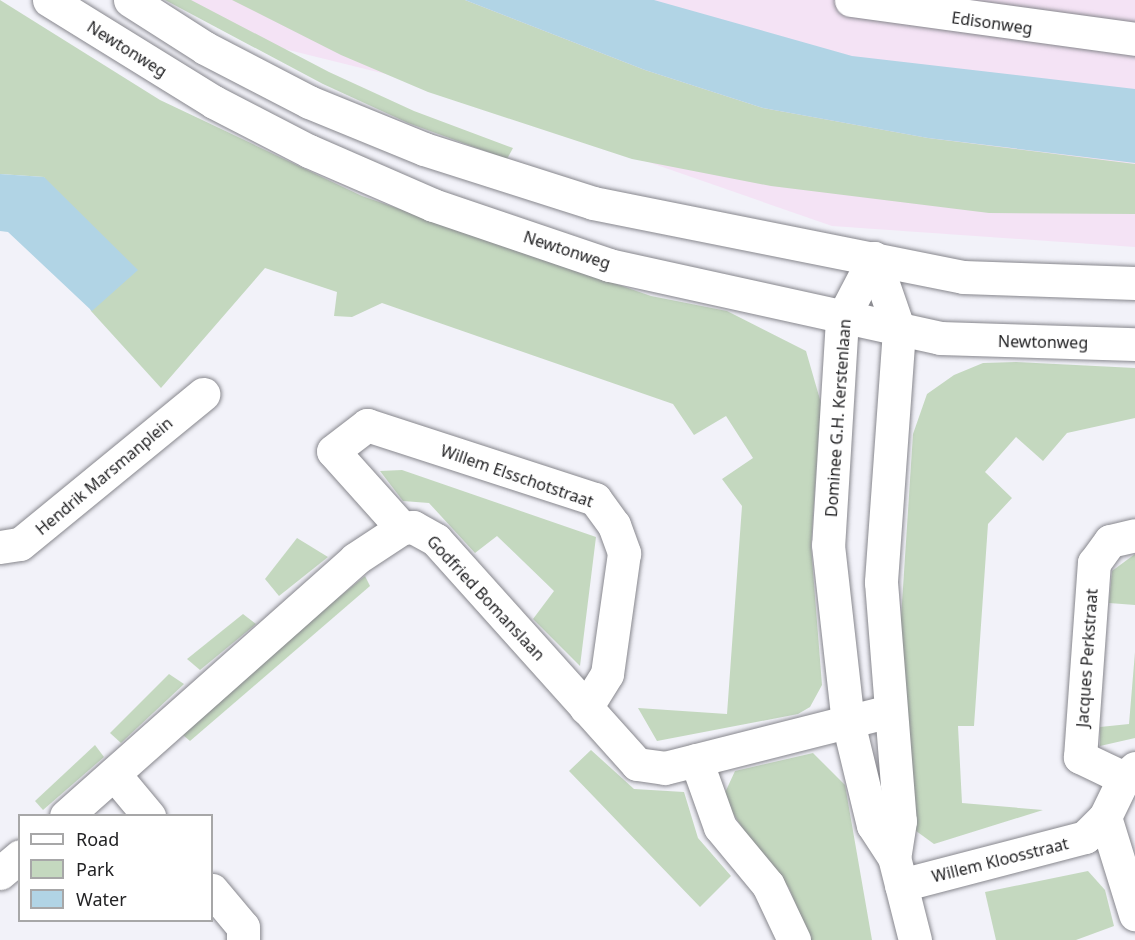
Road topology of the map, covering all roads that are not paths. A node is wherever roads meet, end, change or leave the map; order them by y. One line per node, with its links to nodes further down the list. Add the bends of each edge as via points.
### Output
1 (49, 0): 7 (street, Newtonweg, via 214,102 309,151 433,205 609,265)
2 (130, 0): 5 (street, via 206,48 309,102 424,149 593,203)
3 (851, 0): 4 (street, Edisonweg)
4 (1135, 39)
5 (874, 258): 6 (street, via 963,277); 7 (street, Dominee G.H. Kerstenlaan); 8 (street, Dominee G.H. Kerstenlaan)
6 (1135, 283)
7 (842, 320): 8 (street, Newtonweg); 16 (street, Dominee G.H. Kerstenlaan, via 828,545)
8 (899, 330): 9 (street, Newtonweg, via 997,341); 15 (street, Dominee G.H. Kerstenlaan, via 881,582)
9 (1135, 344)
10 (203, 394): 13 (street, Hendrik Marsmanplein, via 20,544)
11 (402, 528): 14 (street, Godfried Bomanslaan, via 413,527 436,540); 14 (street, Willem Elsschotstraat, via 333,451 367,425 595,499 614,525 624,553 607,674); 19 (street, via 355,559)
12 (1135, 535): 18 (street, Jacques Perkstraat, via 1110,541 1094,563 1080,757)
13 (0, 547)
14 (586, 708): 17 (street, Godfried Bomanslaan, via 637,764 665,768)
15 (890, 711): 16 (street, Godfried Bomanslaan); 24 (street, Dominee G.H. Kerstenlaan, via 900,821)
16 (848, 722): 17 (street, Godfried Bomanslaan); 24 (street, Dominee G.H. Kerstenlaan, via 873,825)
17 (696, 760): 29 (street, via 720,827 768,885)
18 (1129, 773): 22 (street, Willem Kloosstraat)
19 (114, 774): 20 (street); 21 (street)
20 (68, 814)
21 (147, 814)
22 (1105, 817): 24 (street, Willem Kloosstraat, via 1085,837 1054,848); 27 (street)
23 (18, 858): 25 (street)
24 (898, 871): 30 (street, Dominee G.H. Kerstenlaan)
25 (0, 873)
26 (213, 891): 28 (street, via 243,927)
27 (1135, 914)
28 (243, 940)
29 (794, 940)
30 (915, 940)

